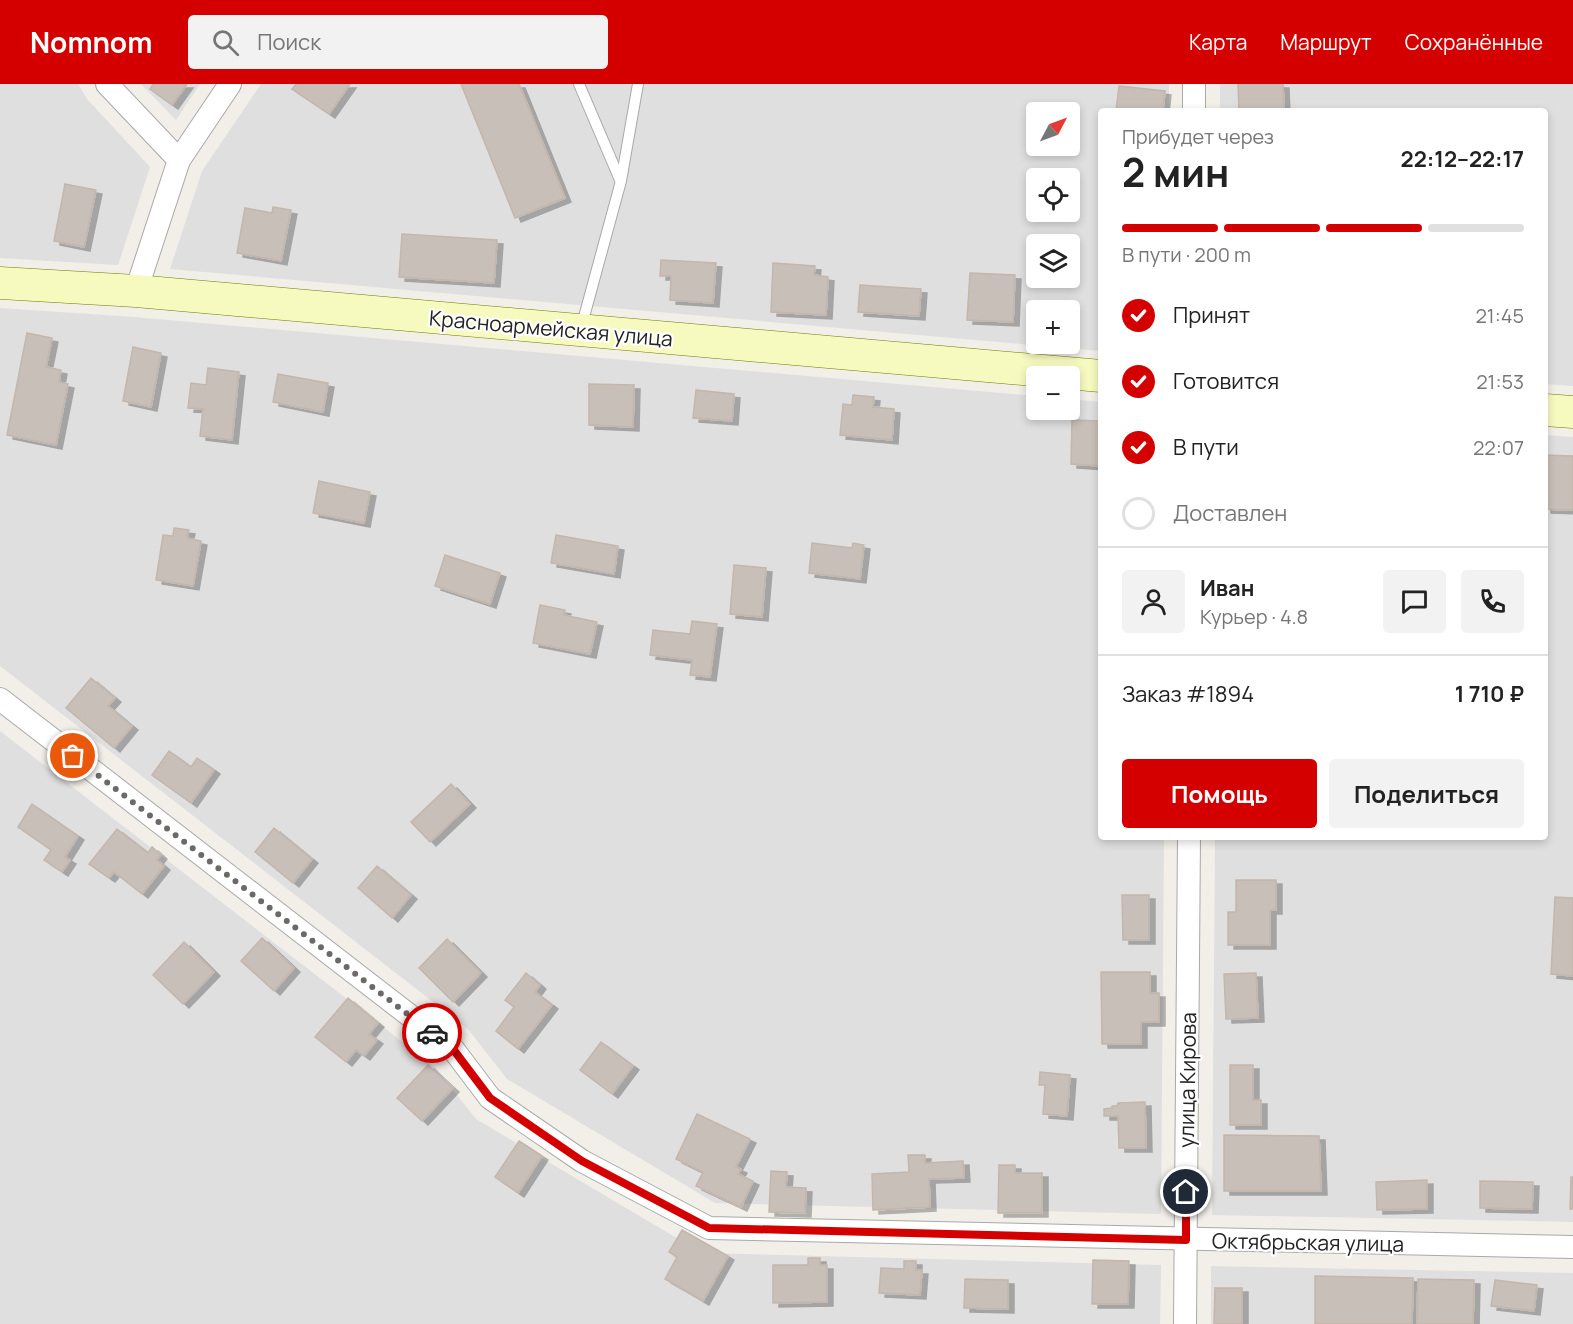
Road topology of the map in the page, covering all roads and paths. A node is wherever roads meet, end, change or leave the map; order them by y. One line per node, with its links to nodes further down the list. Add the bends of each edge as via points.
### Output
1 (107, 84): 7 (street)
2 (230, 84): 7 (street)
3 (579, 84): 8 (lane)
4 (638, 84): 8 (lane)
5 (1194, 84): 6 (street)
6 (1194, 108)
7 (179, 160): 10 (street)
8 (621, 181): 11 (lane)
9 (0, 283): 10 (main road, Красноармейская улица)
10 (136, 291): 11 (main road, Красноармейская улица)
11 (580, 331): 12 (main road, Красноармейская улица)
12 (1098, 376)
13 (1548, 410): 14 (main road)
14 (1573, 412)
15 (0, 699): 17 (street, Октябрьская улица, via 453,1049 490,1098 582,1161 709,1228)
16 (1190, 840): 17 (street, улица Кирова)
17 (1186, 1240): 18 (street, Октябрьская улица); 19 (street, улица Кирова)
18 (1573, 1247)
19 (1185, 1324)

